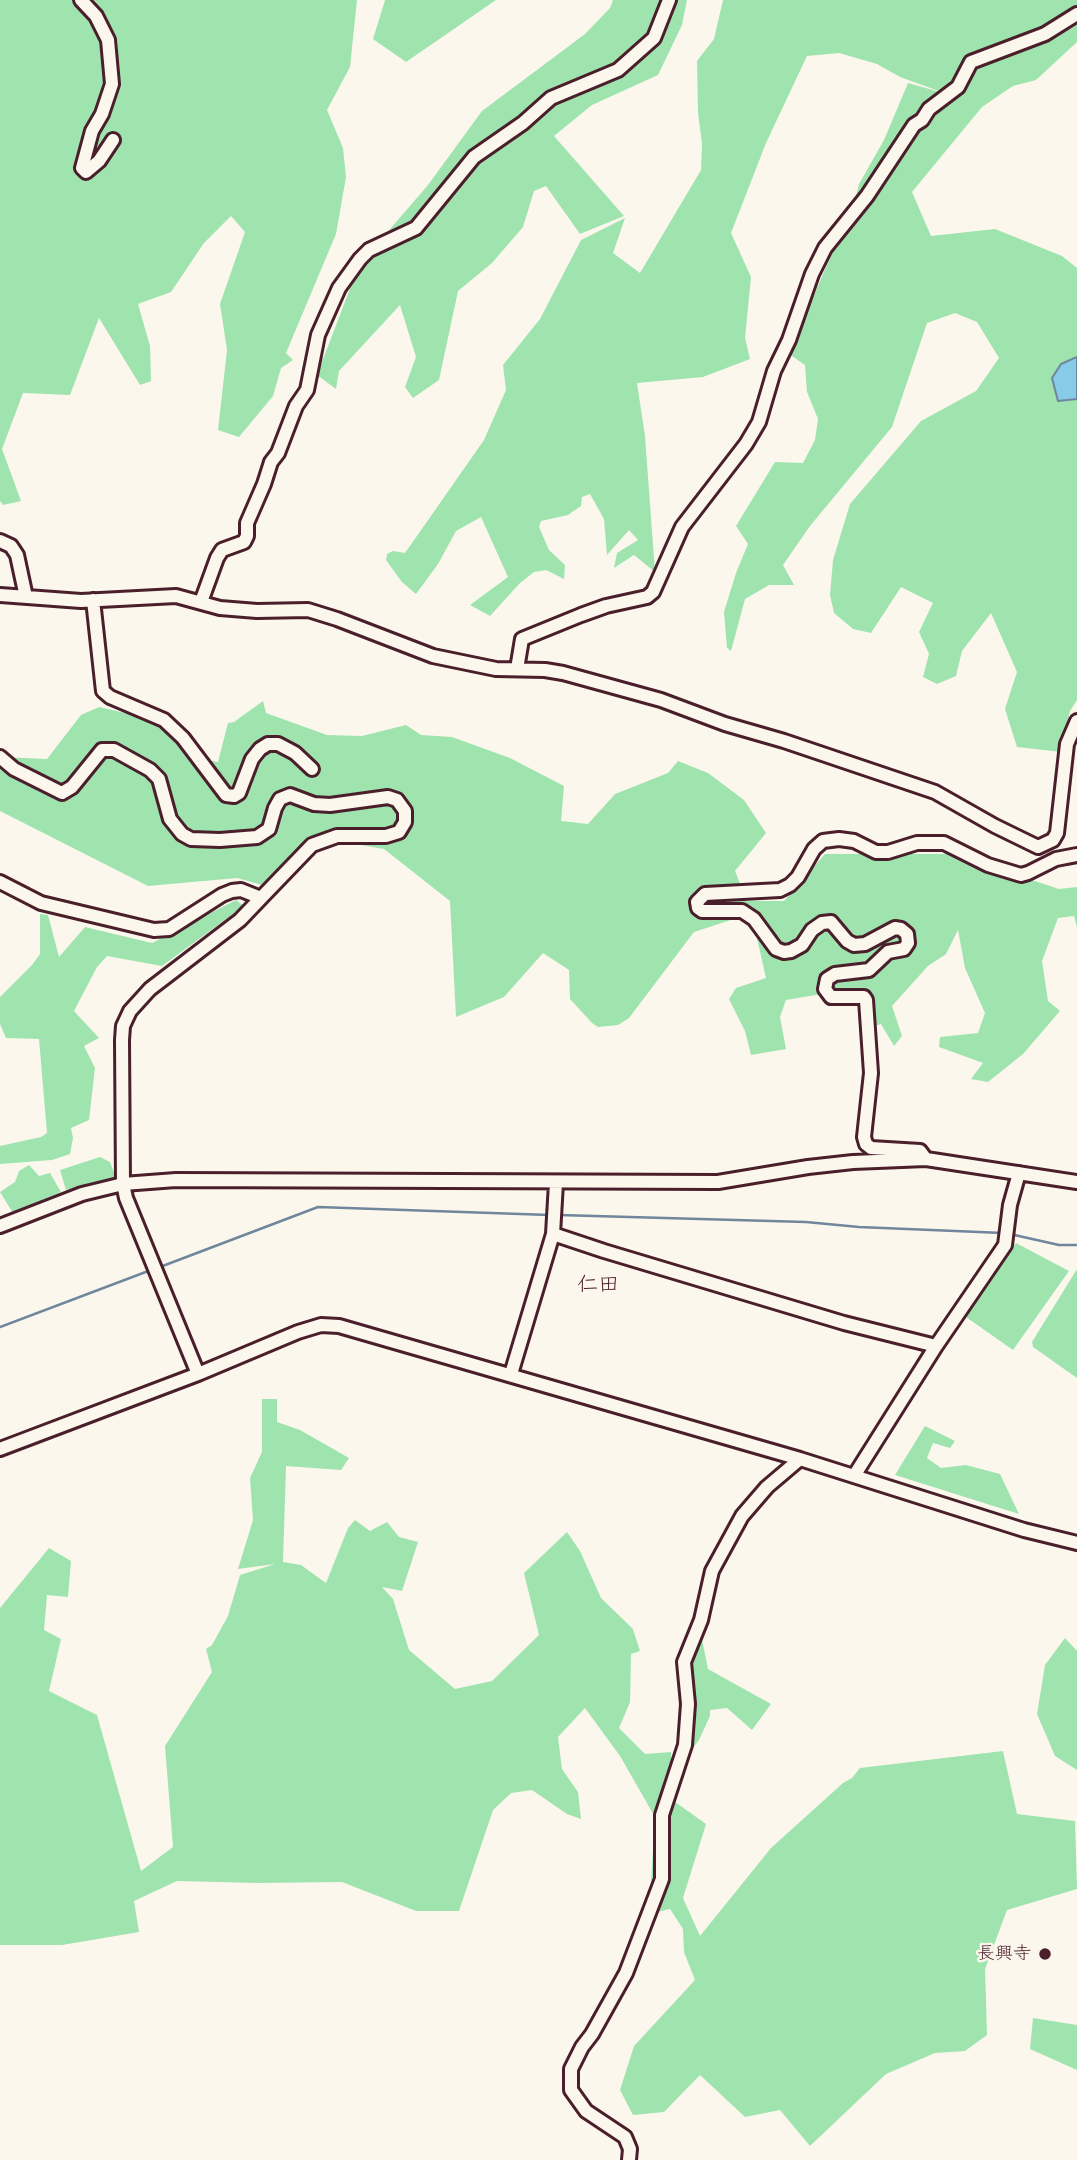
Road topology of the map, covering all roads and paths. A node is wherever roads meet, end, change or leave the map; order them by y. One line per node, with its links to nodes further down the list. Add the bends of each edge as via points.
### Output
1 (81, 0): 4 (street, via 108,40 112,84 92,131 82,168 86,172)
2 (669, 0): 9 (street, via 654,38 618,70 551,98 523,124 474,157 416,229 369,250 360,259 339,288 318,335 307,390 271,462 247,523 247,536 217,558)
3 (1077, 14): 10 (street, via 1045,34 971,62 958,87 914,125 867,196 825,248 774,370 759,422 682,527 653,592 522,639)
4 (113, 140)
5 (0, 541): 7 (street, via 17,555)
6 (0, 595): 7 (street)
7 (26, 597): 8 (street)
8 (93, 600): 9 (street, via 177,596); 13 (street, via 103,691 164,720 226,795 239,793 252,759 268,744 295,753)
9 (201, 602): 10 (street, via 257,611 308,610 433,656)
10 (517, 669): 14 (street, via 563,673 661,700 935,792 1038,847)
11 (1077, 721): 14 (street, via 1067,744)
12 (0, 757): 17 (street, via 62,793 102,750 114,750 159,779 170,819 191,839 257,837 269,829 280,799 290,795 330,805 388,797 405,811 399,832 337,836 312,845)
13 (312, 769)
14 (1053, 840): 15 (street)
15 (1072, 856): 18 (street, via 1043,863 1021,875 944,843 917,843 876,852 839,839 823,841 798,877 780,890 705,894 697,902 702,911 742,911 784,952 802,945 822,923 831,922 854,945 895,928 906,934 904,950 888,952 869,971 835,974 827,979 825,989 831,997 866,1000 872,1073 866,1144 920,1151)
16 (0, 881): 17 (street, via 41,902 155,930 169,929 232,891)
17 (261, 898): 22 (street, via 240,920 150,989 130,1011 122,1040)
18 (926, 1159): 19 (street); 21 (street, via 853,1162 718,1182)
19 (1019, 1172): 20 (street); 25 (street, via 1005,1245)
20 (1077, 1182)
21 (556, 1183): 22 (street, via 383,1179); 24 (street)
22 (123, 1184): 23 (street, via 82,1194); 26 (street)
23 (0, 1226)
24 (553, 1234): 25 (street, via 844,1323); 27 (street)
25 (936, 1346): 30 (street)
26 (198, 1374): 27 (street, via 321,1325 340,1326); 28 (street)
27 (511, 1374): 29 (street)
28 (0, 1449)
29 (800, 1459): 30 (street); 32 (street, via 742,1516 712,1571 701,1620 684,1662 685,1745 662,1815 662,1879 626,1973 571,2069 571,2090 586,2111 625,2137)
30 (854, 1476): 31 (street)
31 (1077, 1543)
32 (629, 2160)

